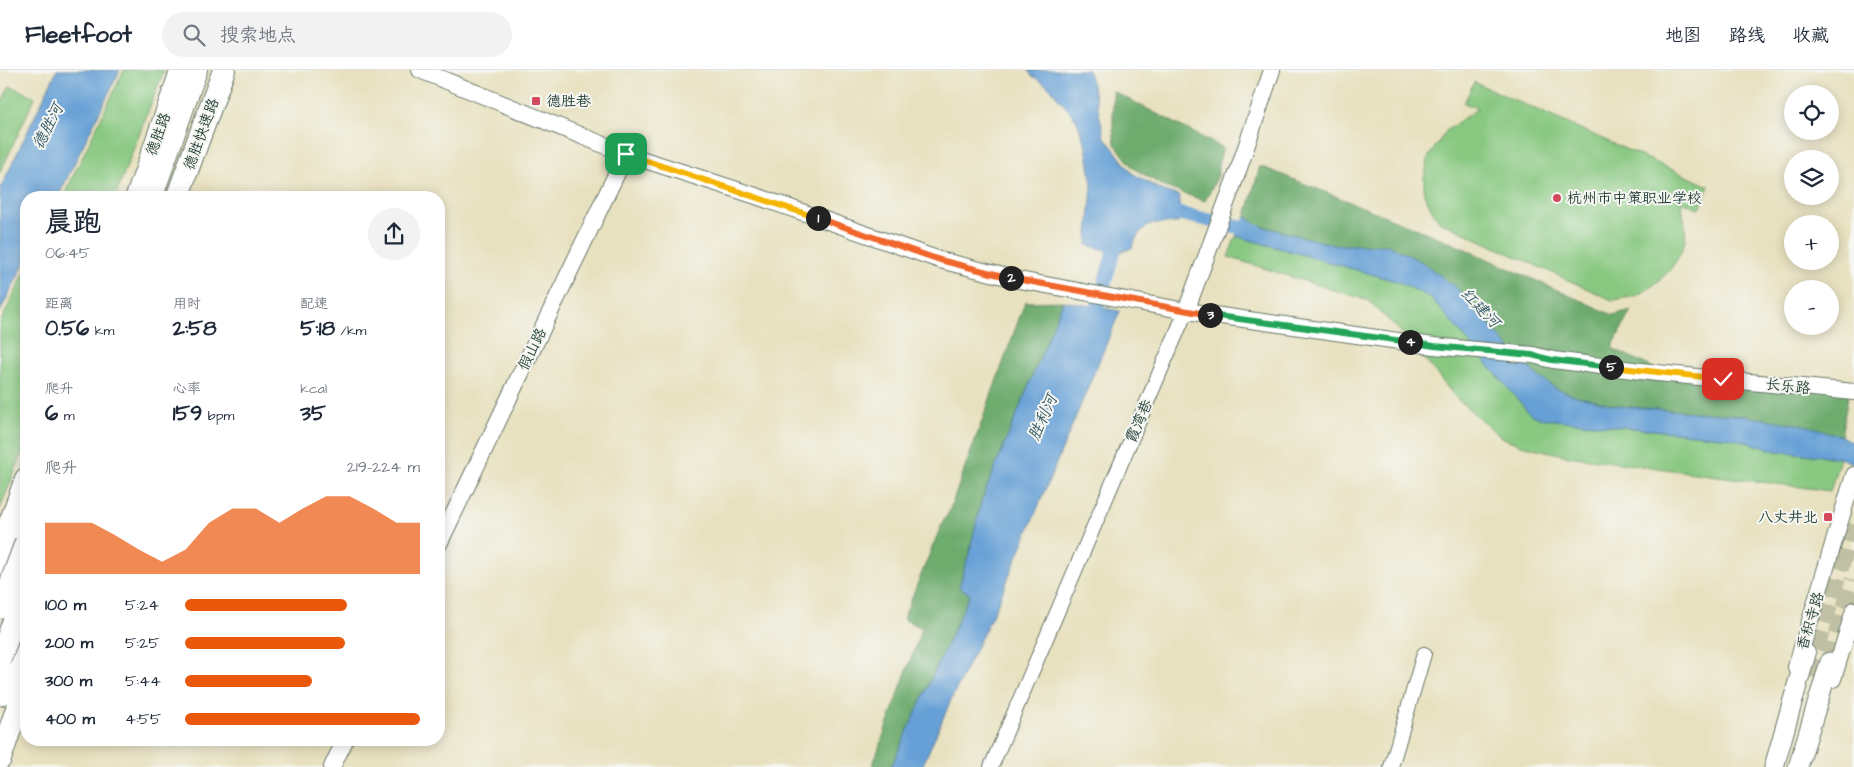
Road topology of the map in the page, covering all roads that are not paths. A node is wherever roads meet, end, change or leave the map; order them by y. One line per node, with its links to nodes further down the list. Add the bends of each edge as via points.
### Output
1 (181, 70): 9 (main road, 德胜路)
2 (196, 70): 10 (highway, 德胜快速路)
3 (224, 70): 8 (highway, 德胜快速路)
4 (233, 70): 13 (main road)
5 (420, 70): 7 (street)
6 (1272, 70): 14 (street, 霞湾巷)
7 (626, 154): 14 (street, via 940,260 1020,280); 18 (street, 假山路)
8 (187, 174): 11 (highway, 德胜快速路); 12 (highway)
9 (138, 191)
10 (153, 191)
11 (180, 191)
12 (183, 191)
13 (185, 191)
14 (1186, 311): 15 (street, 长乐路, via 1434,346 1532,355 1657,373); 38 (street, 霞湾巷)
15 (1854, 392)
16 (1854, 475): 40 (street, 香积寺路)
17 (20, 509): 19 (highway); 20 (highway); 22 (main road)
18 (445, 531)
19 (0, 542)
20 (0, 550)
21 (20, 558): 25 (highway, bridge)
22 (0, 579)
23 (20, 604): 29 (highway, bridge)
24 (1854, 610): 43 (street)
25 (0, 613)
26 (20, 639): 32 (main road)
27 (1424, 654): 39 (street)
28 (1806, 654): 41 (main road)
29 (0, 659)
30 (1830, 662): 42 (main road)
31 (20, 673): 34 (highway)
32 (0, 695)
33 (20, 700): 36 (highway)
34 (0, 733)
35 (342, 746): 37 (street)
36 (0, 760)
37 (332, 767)
38 (991, 767)
39 (1390, 767)
40 (1766, 767)
41 (1774, 767)
42 (1798, 767)
43 (1806, 767)

